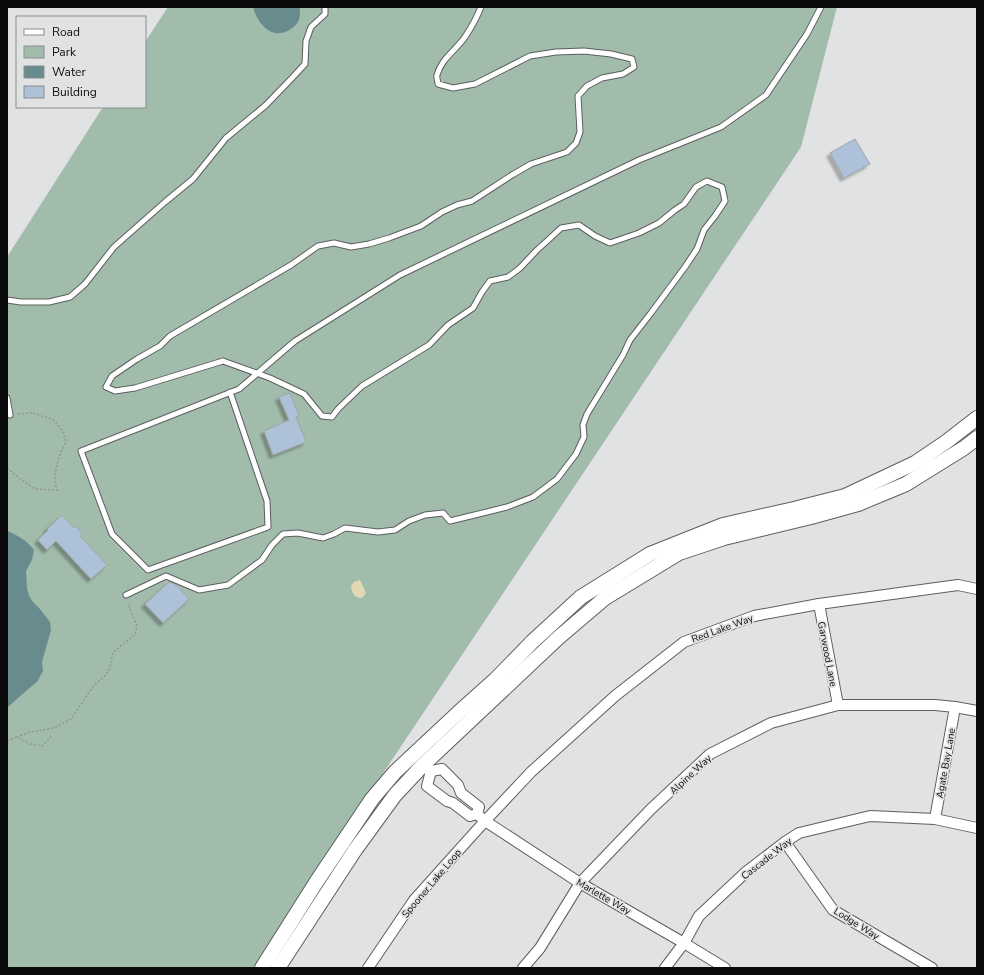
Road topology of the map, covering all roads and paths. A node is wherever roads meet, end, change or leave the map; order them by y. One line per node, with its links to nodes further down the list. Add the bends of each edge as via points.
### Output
1 (325, 7): 4 (lane, via 325,14 311,27 306,41 304,64 292,78 266,105 226,138 193,179 114,247 85,284 70,297 49,302)
2 (481, 7): 5 (lane, via 465,38 441,66 437,76 438,84 453,88 474,84 530,56 556,52 584,51 611,54 632,59 634,67 623,74 602,78 592,83 578,96 580,132 576,143 567,152 531,164 472,202 442,212 421,226 368,244 351,246 334,243 318,246 291,265 170,336 160,346 112,376 106,387 115,391 135,388 223,361)
3 (821, 7): 5 (lane, via 766,95 721,127 639,160 400,275 295,341)
4 (7, 300)
5 (257, 373): 6 (lane, via 239,389); 13 (lane, via 304,394 322,416 332,417 362,386 429,345 448,325 473,308 490,281 508,277 561,228 579,225 610,244 659,223 684,204 696,187 708,181 722,187 725,201 704,230 697,249 630,340 587,414 583,426 584,436 576,454 557,480 533,497 507,507 450,520 443,513 425,515 395,530 378,532 345,528 323,538 298,533 283,534 262,560 228,585 199,590 166,576)
6 (230, 392): 6 (lane, via 81,451 112,534 148,570 268,527 267,501)
7 (7, 398): 8 (lane)
8 (10, 415): 11 (path, via 33,413 54,420 63,432 66,442 58,460 55,483 57,490 35,489)
9 (977, 418): 21 (main road, via 915,463 845,496 723,525 650,554 581,597)
10 (977, 438): 22 (main road, via 906,484 858,504 724,538 678,553 605,598 558,638)
11 (7, 468)
12 (977, 589): 14 (street, Red Lake Way, via 958,585)
13 (126, 595): 19 (path, via 137,626 135,636 113,652 110,668 104,677 90,690 71,719 54,728)
14 (819, 604): 15 (street, Garwood Lane); 27 (street, Red Lake Way, via 754,616 684,642 615,696 531,772)
15 (838, 705): 16 (street, Alpine Way); 30 (street, Alpine Way, via 771,723 710,754 651,809)
16 (954, 707): 17 (street, Alpine Way); 26 (street, Agate Bay Lane)
17 (977, 711)
18 (51, 736): 19 (path, via 42,746 30,744)
19 (17, 737): 20 (path)
20 (7, 741)
21 (413, 755): 22 (main road); 32 (main road, via 394,772 372,799)
22 (427, 768): 23 (street, via 442,769 458,785); 24 (street, via 428,786 446,801); 33 (main road, via 395,795 355,850)
23 (461, 793): 24 (street); 25 (street, via 478,808)
24 (453, 803): 25 (street, via 470,816)
25 (477, 814): 27 (street, Marlette Way)
26 (934, 820): 28 (street, Cascade Way); 29 (street, Cascade Way, via 870,816 799,833)
27 (485, 821): 30 (street, Marlette Way); 34 (street, Spooner Lake Loop, via 414,900)
28 (977, 828)
29 (785, 842): 31 (street, Cascade Way, via 746,872 699,916); 38 (street, Lodge Way, via 833,910)
30 (580, 883): 31 (street, Marlette Way); 35 (street, Alpine Way, via 540,948)
31 (684, 943): 36 (street, Cascade Way); 37 (street, Marlette Way)
32 (262, 968)
33 (278, 968)
34 (368, 968)
35 (523, 968)
36 (665, 968)
37 (725, 968)
38 (932, 968)

